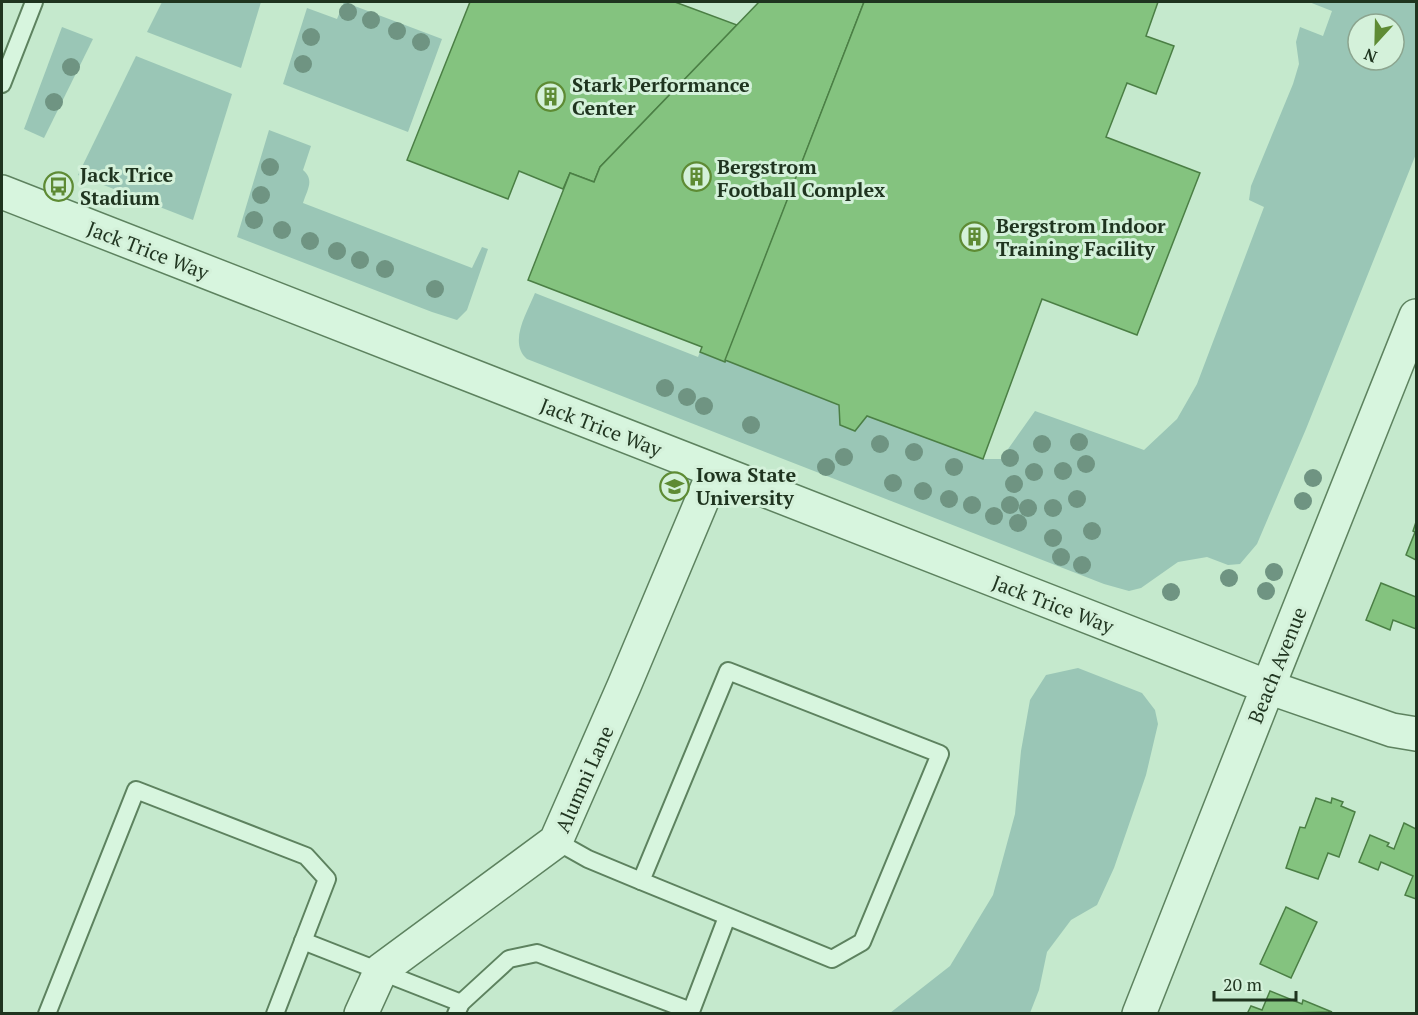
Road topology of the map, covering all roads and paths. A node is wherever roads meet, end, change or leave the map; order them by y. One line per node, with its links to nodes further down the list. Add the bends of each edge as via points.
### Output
1 (33, 2): 2 (lane)
2 (2, 84)
3 (2, 192): 5 (street, Jack Trice Way)
4 (1416, 316): 6 (street, Beach Avenue)
5 (714, 472): 6 (street, Jack Trice Way); 8 (street, Alumni Lane)
6 (1268, 687): 7 (street, Jack Trice Way, via 1392,730); 18 (street, Beach Avenue)
7 (1416, 734)
8 (556, 842): 9 (lane, via 588,860); 12 (street, Alumni Lane)
9 (641, 881): 10 (lane); 10 (lane, via 728,671 940,754 862,942 832,959)
10 (727, 917): 14 (lane)
11 (303, 941): 12 (lane); 15 (lane, via 327,879 306,856 136,790); 16 (lane)
12 (381, 970): 13 (lane); 17 (street)
13 (458, 1008): 14 (lane, via 509,959 537,953)
14 (690, 1012)
15 (47, 1014)
16 (275, 1014)
17 (362, 1014)
18 (1139, 1014)

